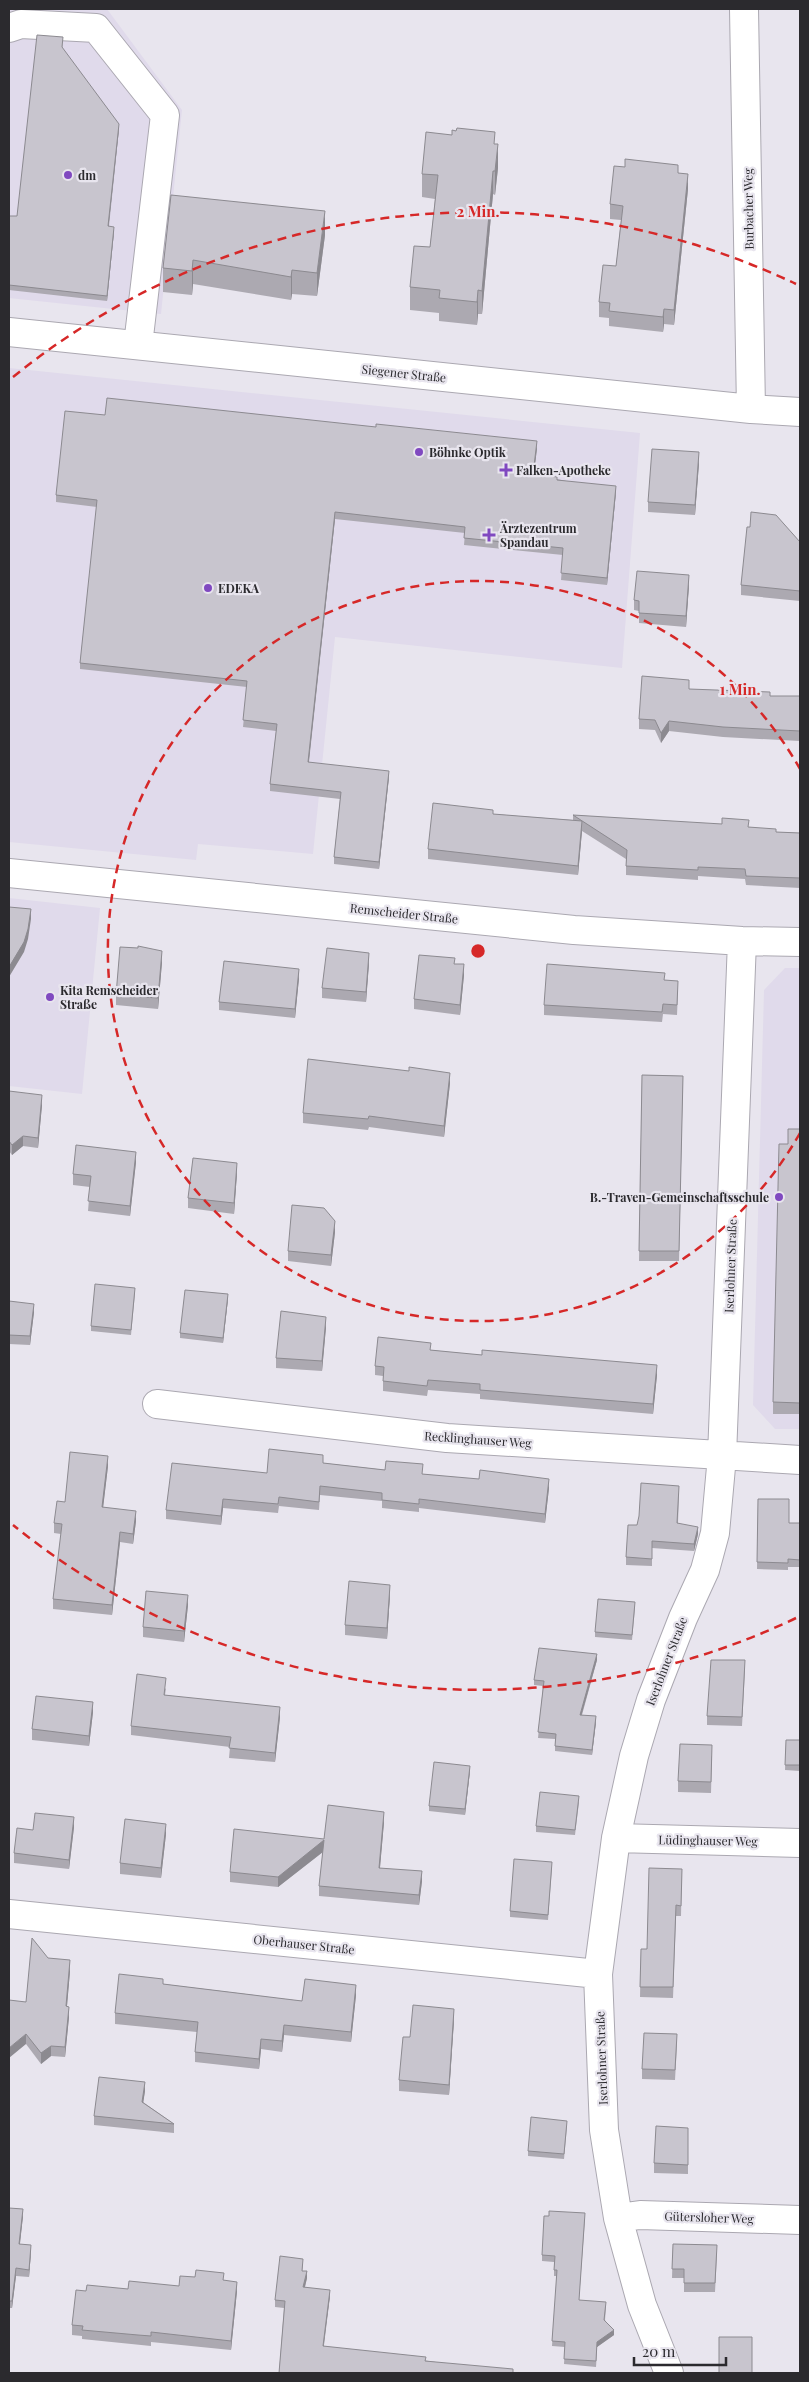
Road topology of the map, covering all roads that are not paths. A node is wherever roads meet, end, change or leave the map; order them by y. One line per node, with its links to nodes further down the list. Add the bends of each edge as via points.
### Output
1 (744, 9): 5 (street, Burbacher Weg)
2 (9, 28): 4 (street, via 21,24 96,28 165,115)
3 (9, 332): 4 (street, Siegener Straße)
4 (138, 345): 5 (street, Siegener Straße)
5 (751, 409): 6 (street, Siegener Straße)
6 (800, 412)
7 (9, 873): 8 (street, Remscheider Straße, via 574,930)
8 (742, 941): 9 (street, Remscheider Straße); 11 (street, Iserlohner Straße)
9 (800, 942)
10 (156, 1404): 11 (street, Recklinghauser Weg, via 447,1438)
11 (722, 1456): 12 (street, Recklinghauser Weg); 13 (street, Iserlohner Straße, via 715,1533 706,1570 650,1700)
12 (800, 1460)
13 (616, 1838): 14 (street, Lüdinghauser Weg); 16 (street, Iserlohner Straße)
14 (800, 1843)
15 (9, 1914): 16 (street, Oberhauser Straße)
16 (598, 1974): 17 (street, Iserlohner Straße, via 604,2130)
17 (618, 2218): 18 (street, Gütersloher Weg, via 640,2215); 19 (street, Iserlohner Straße, via 642,2305)
18 (800, 2220)
19 (669, 2373)

